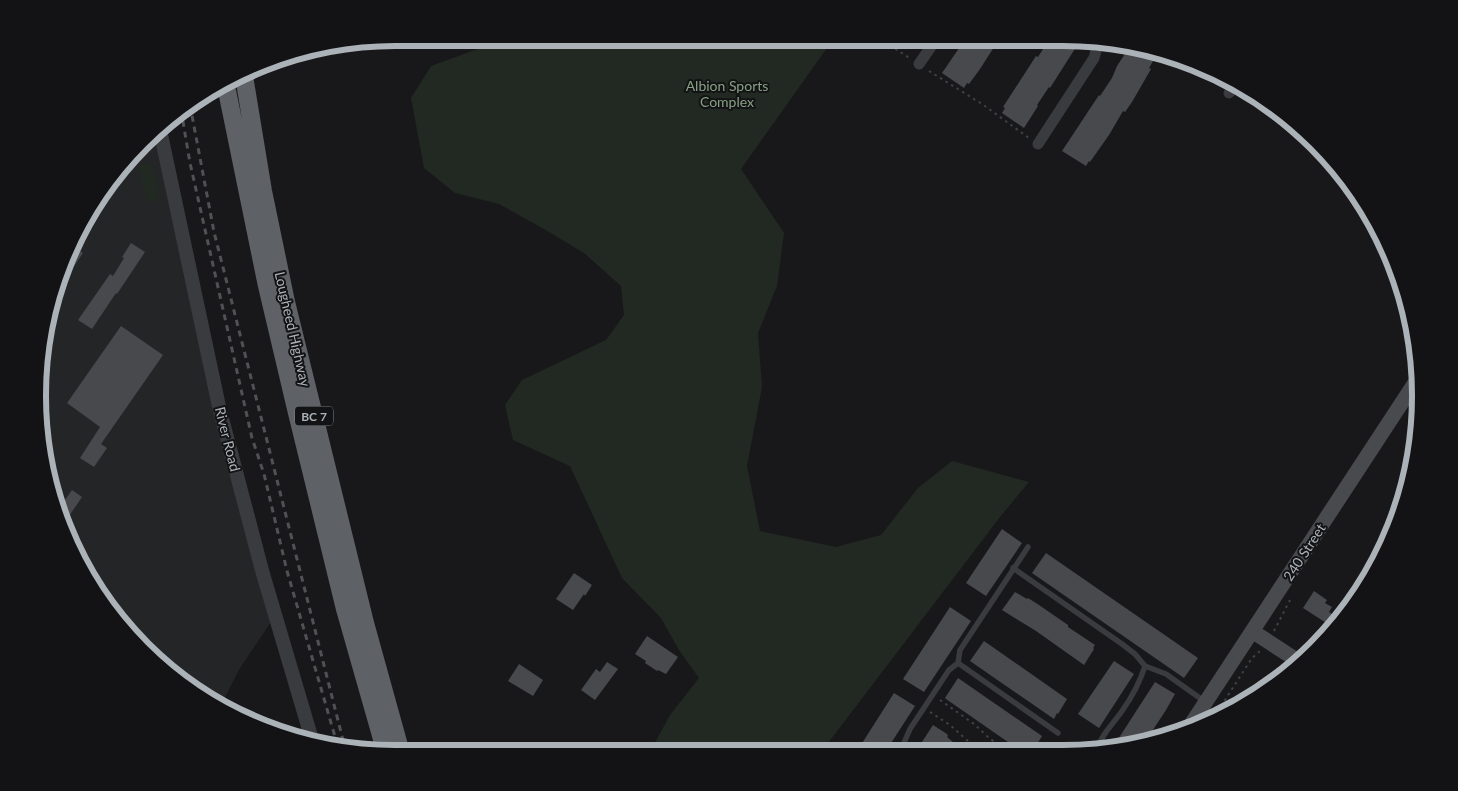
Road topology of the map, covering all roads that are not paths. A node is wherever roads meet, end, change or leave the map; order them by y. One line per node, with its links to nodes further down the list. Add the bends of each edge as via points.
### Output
1 (931, 46): 3 (street)
2 (1097, 48): 9 (street, via 1094,58)
3 (919, 64)
4 (245, 80): 23 (highway, Lougheed Highway / BC 7, via 286,302 365,624)
5 (227, 90): 22 (highway, Lougheed Highway / BC 7, via 295,403 345,609)
6 (1232, 90): 7 (street)
7 (1229, 93)
8 (161, 137): 20 (street, River Road, via 220,411)
9 (1038, 144)
10 (1412, 388): 13 (main road, 240 Street)
11 (1028, 547): 12 (lane)
12 (1013, 568): 15 (lane, via 960,650); 16 (lane, via 1135,654)
13 (1252, 631): 14 (main road); 17 (main road, 240 Street)
14 (1293, 658)
15 (958, 664): 19 (lane); 24 (lane, via 949,670 910,729)
16 (1146, 666): 17 (lane, via 1166,674); 21 (lane, via 1122,711)
17 (1206, 702): 18 (main road, 240 Street)
18 (1195, 718)
19 (1058, 733)
20 (310, 734)
21 (1098, 743)
22 (384, 744)
23 (399, 745)
24 (903, 745)

